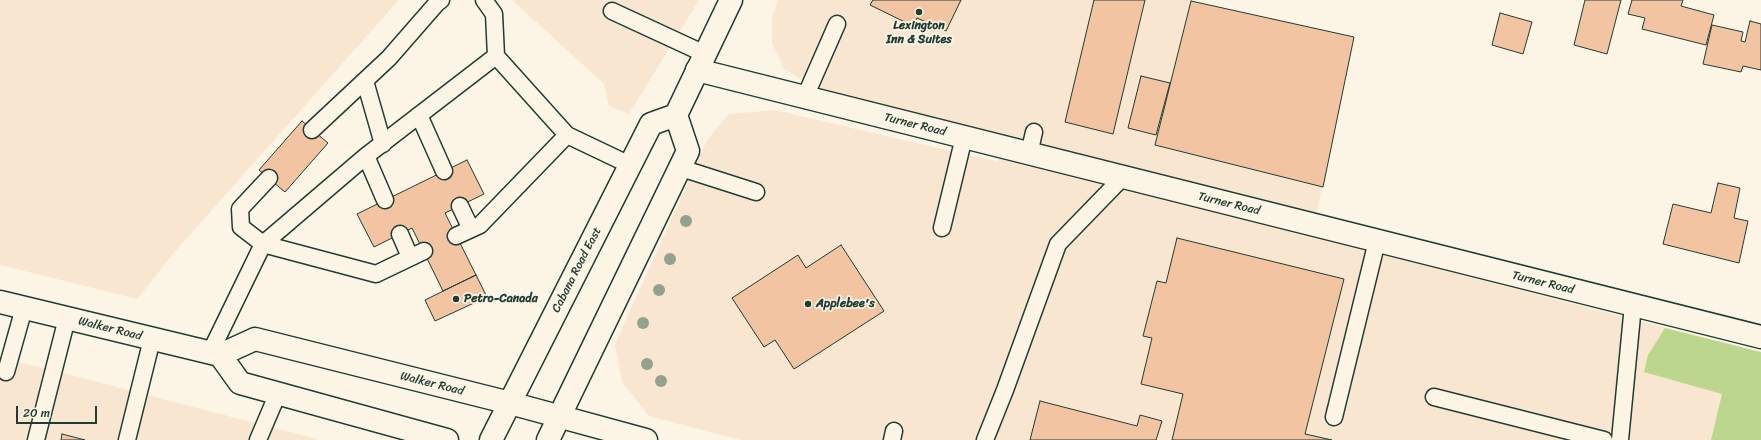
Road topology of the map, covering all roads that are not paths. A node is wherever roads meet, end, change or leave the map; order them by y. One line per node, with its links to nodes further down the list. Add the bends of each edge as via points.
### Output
1 (441, 0): 8 (lane)
2 (484, 0): 6 (lane, via 494,14)
3 (731, 0): 7 (main road)
4 (612, 11): 7 (lane)
5 (837, 24): 9 (lane)
6 (496, 56): 10 (lane); 14 (lane)
7 (701, 62): 9 (main road, Turner Road); 11 (main road)
8 (365, 81): 12 (lane); 16 (lane)
9 (805, 97): 15 (main road, Turner Road)
10 (419, 115): 16 (lane); 21 (lane)
11 (676, 115): 19 (main road, Cabana Road East, via 651,124); 20 (main road, via 688,151)
12 (312, 130)
13 (1034, 132): 17 (lane)
14 (567, 134): 19 (lane); 28 (lane, via 480,225)
15 (964, 137): 17 (main road, Turner Road); 27 (lane)
16 (383, 144): 18 (lane)
17 (1029, 154): 22 (main road, Turner Road)
18 (366, 156): 25 (lane); 32 (lane)
19 (630, 165): 43 (main road, Cabana Road East)
20 (680, 168): 24 (lane); 45 (main road)
21 (444, 171)
22 (1123, 177): 31 (main road, Turner Road); 53 (lane, via 1058,244)
23 (269, 178): 32 (lane, via 240,209 241,227)
24 (756, 192)
25 (385, 200)
26 (460, 206): 28 (lane)
27 (942, 228)
28 (471, 229): 30 (lane)
29 (400, 234): 32 (lane, via 417,254 376,274)
30 (456, 236)
31 (1377, 241): 34 (main road, Turner Road); 44 (lane)
32 (263, 244): 39 (lane)
33 (0, 302): 35 (main road, Walker Road)
34 (1633, 305): 37 (main road, Turner Road); 55 (lane)
35 (24, 308): 36 (main road, Walker Road); 40 (lane)
36 (68, 318): 38 (main road, Walker Road); 46 (lane)
37 (1761, 337)
38 (152, 339): 39 (main road, Walker Road); 47 (lane)
39 (215, 354): 41 (main road, via 240,383); 43 (main road, Walker Road, via 255,339)
40 (6, 372)
41 (278, 393): 48 (lane); 49 (main road)
42 (1434, 397): 54 (lane)
43 (510, 403): 45 (main road, Walker Road); 50 (main road, Cabana Road East)
44 (1334, 416)
45 (559, 417): 51 (main road); 52 (main road, Walker Road)
46 (36, 440)
47 (126, 440)
48 (258, 440)
49 (448, 440)
50 (491, 440)
51 (548, 440)
52 (646, 440)
53 (985, 440)
54 (1604, 440)
55 (1620, 440)

